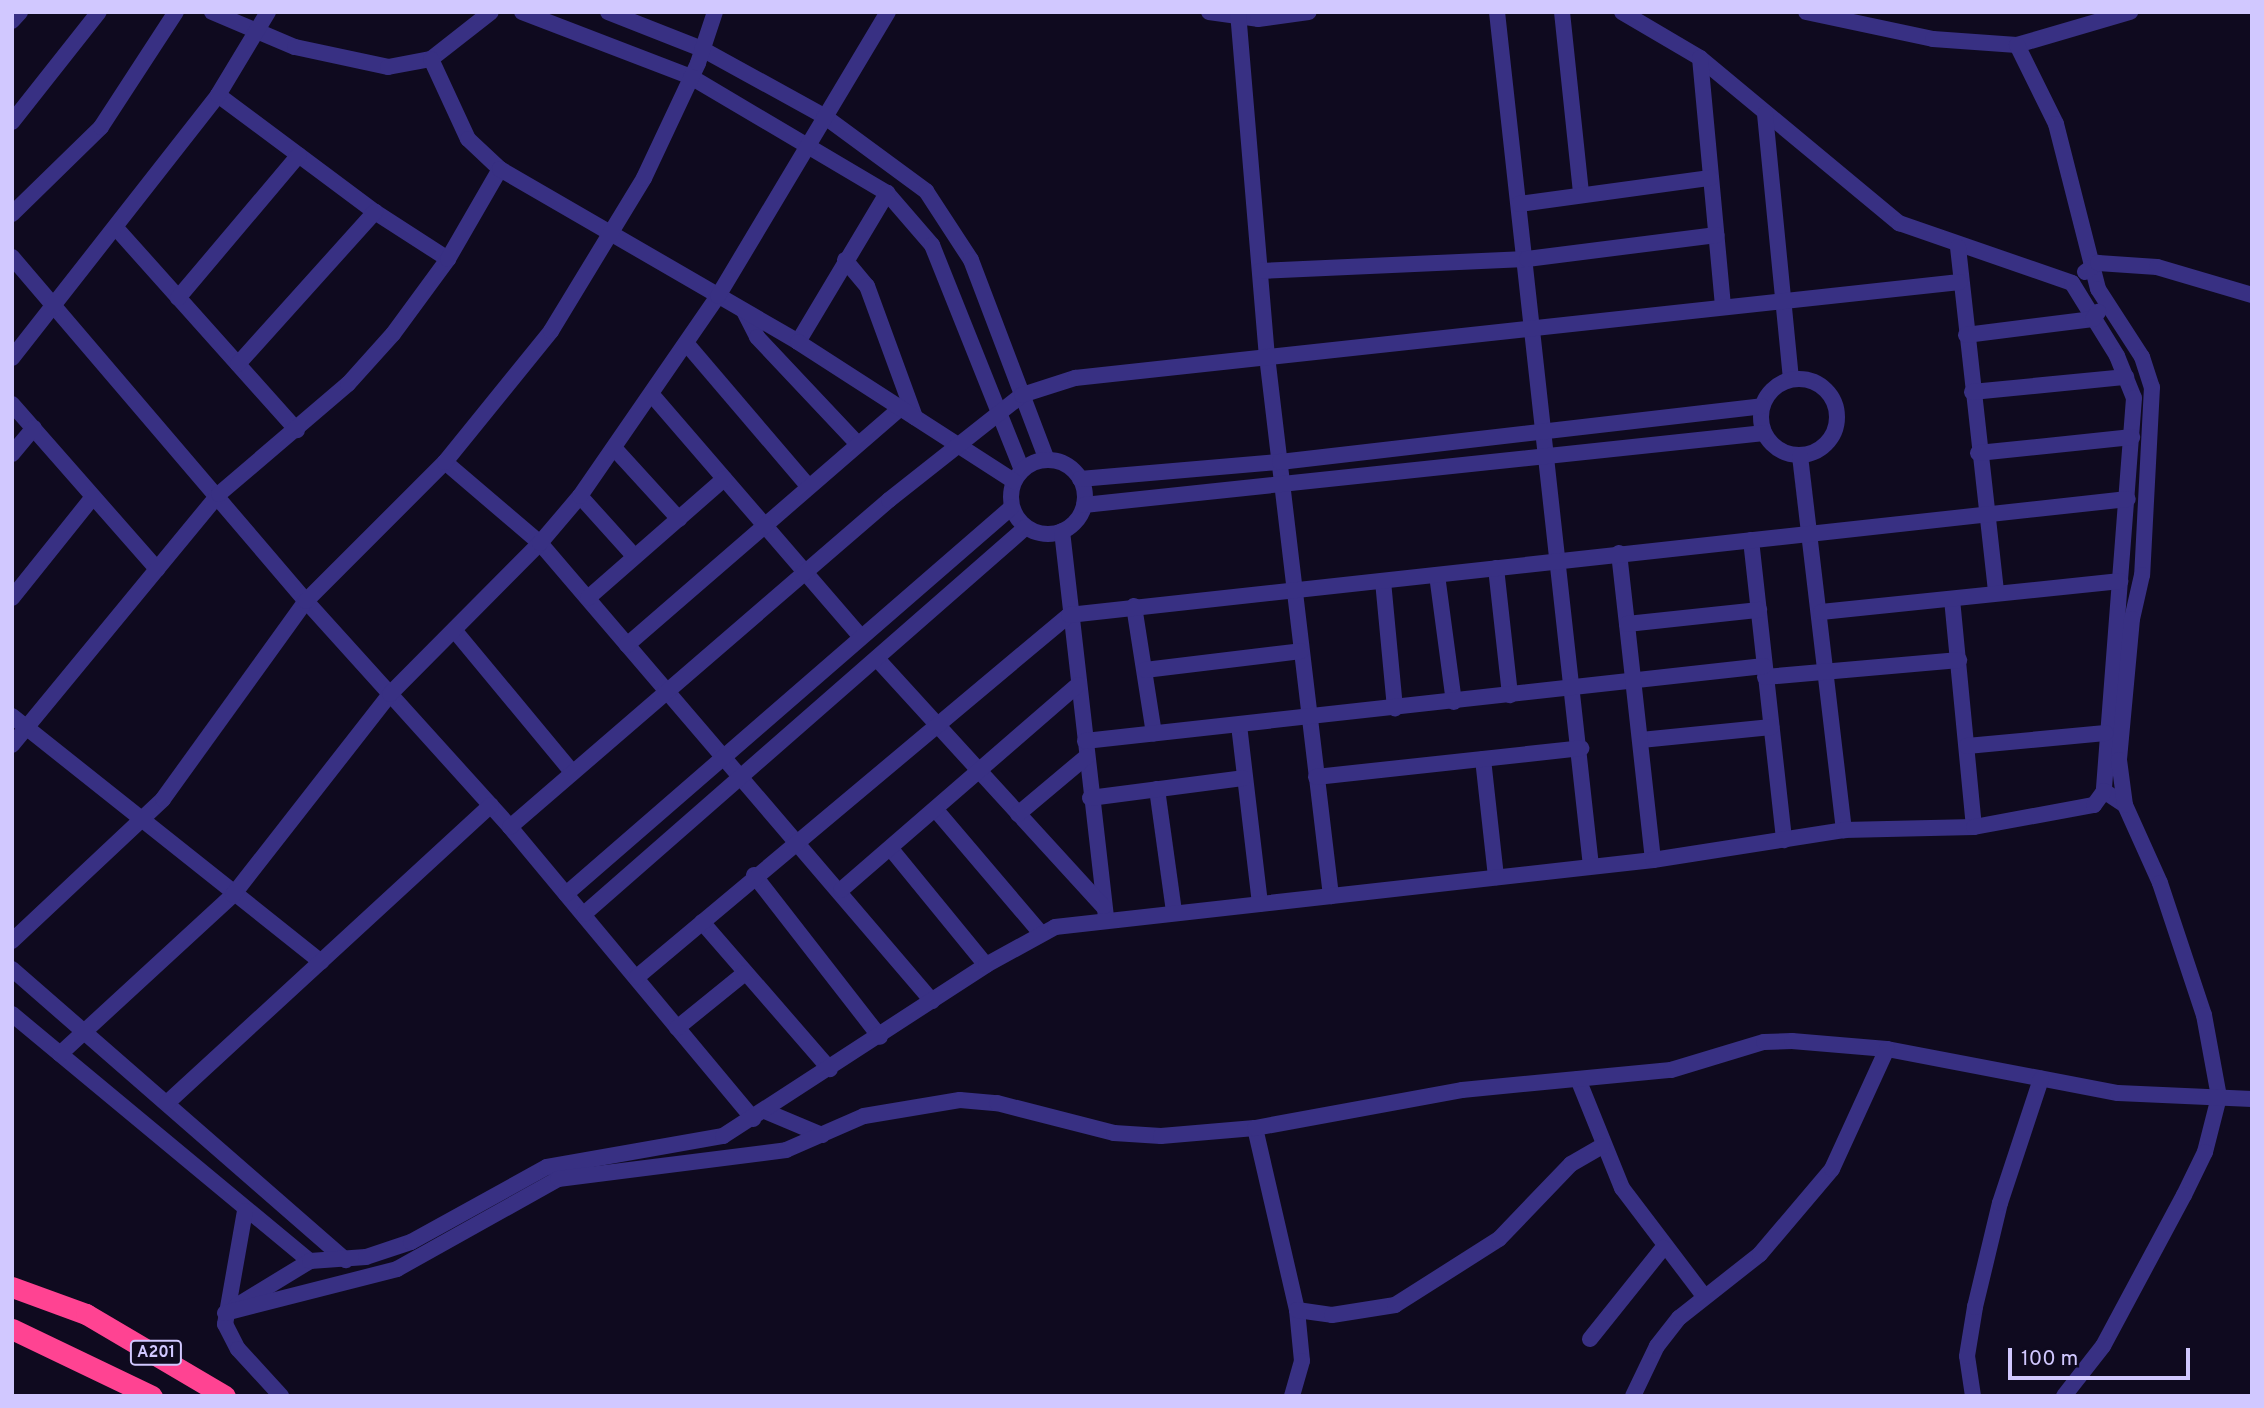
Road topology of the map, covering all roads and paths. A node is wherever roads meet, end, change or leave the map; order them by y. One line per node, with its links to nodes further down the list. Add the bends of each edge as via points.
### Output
1 (20, 12): 19 (street)
2 (99, 12): 29 (street)
3 (176, 12): 38 (street, via 101,127)
4 (212, 12): 20 (street)
5 (268, 12): 20 (street)
6 (491, 12): 24 (street)
7 (522, 12): 25 (street)
8 (608, 12): 22 (street)
9 (715, 12): 22 (street)
10 (888, 12): 28 (street)
11 (1209, 12): 18 (street)
12 (1309, 12): 18 (street, via 1258,19)
13 (1497, 12): 36 (street)
14 (1562, 12): 35 (street)
15 (1622, 12): 23 (street)
16 (1806, 12): 21 (street, via 1933,39)
17 (2130, 12): 21 (street)
18 (1237, 13): 48 (street)
19 (12, 21)
20 (259, 31): 24 (street, via 358,64 388,67); 26 (street)
21 (2017, 45): 47 (street, via 2056,124)
22 (702, 49): 25 (street); 28 (street)
23 (1700, 58): 27 (street); 33 (street)
24 (431, 59): 32 (street, via 468,139)
25 (691, 77): 30 (street); 40 (street)
26 (219, 95): 31 (street); 39 (street)
27 (1765, 114): 42 (street, via 1899,223); 54 (street)
28 (824, 116): 30 (street); 70 (street, via 910,177 942,213 971,260)
29 (12, 122)
30 (809, 150): 34 (street); 52 (street)
31 (299, 155): 37 (street); 53 (street)
32 (500, 169): 40 (street); 44 (street)
33 (1710, 178): 35 (street); 41 (street)
34 (887, 193): 46 (street); 74 (street, via 932,245)
35 (1581, 194): 36 (street)
36 (1520, 204): 45 (street)
37 (375, 212): 44 (street); 66 (street)
38 (12, 214)
39 (117, 229): 53 (street); 56 (street)
40 (614, 233): 52 (street); 89 (street, via 551,331)
41 (1716, 235): 45 (street); 57 (street)
42 (1958, 247): 49 (street); 50 (street)
43 (12, 257): 56 (street)
44 (448, 259): 77 (street, via 393,334)
45 (1527, 259): 48 (street); 60 (street)
46 (845, 260): 62 (street); 75 (street, via 867,286)
47 (2090, 265): 50 (street); 51 (street, via 2157,267); 55 (street)
48 (1260, 271): 64 (street)
49 (1960, 282): 54 (street); 61 (street)
50 (2072, 283): 59 (street)
51 (2252, 295)
52 (718, 296): 58 (street); 63 (street)
53 (178, 298): 66 (street)
54 (1782, 302): 57 (street); 68 (street)
55 (2105, 302): 59 (street); 170 (street, via 2142,357 2152,398 2142,575 2132,620 2119,760)
56 (54, 304): 65 (street); 96 (street)
57 (1723, 307): 60 (street)
58 (744, 311): 62 (street); 81 (street, via 757,337)
59 (2093, 318): 61 (street); 67 (street)
60 (1534, 324): 64 (street); 78 (street)
61 (1966, 335): 69 (street)
62 (798, 342): 75 (street)
63 (686, 343): 71 (street); 94 (street)
64 (1267, 356): 70 (street, via 1075,378); 90 (street)
65 (12, 358)
66 (238, 364): 77 (street)
67 (2126, 377): 69 (street); 80 (street, via 2135,403)
68 (1791, 379): 73 (street, via 1778,385); 86 (street, via 1825,388 1838,412 1826,445)
69 (1972, 393): 84 (street)
70 (1022, 395): 74 (street); 88 (street)
71 (653, 396): 83 (street); 92 (street)
72 (12, 404): 76 (street)
73 (1762, 406): 78 (street); 79 (street)
74 (999, 409): 82 (street); 91 (street)
75 (908, 412): 81 (street); 82 (street)
76 (34, 428): 85 (street); 98 (street)
77 (297, 430): 96 (street)
78 (1545, 431): 87 (street); 90 (street)
79 (1764, 433): 86 (street, via 1784,452); 87 (street)
80 (2132, 437): 84 (street); 99 (street)
81 (858, 444): 94 (street)
82 (960, 445): 91 (street); 115 (street)
83 (615, 449): 97 (street); 103 (street)
84 (1978, 453): 102 (street)
85 (12, 454)
86 (1800, 456): 107 (street)
87 (1549, 458): 95 (street); 112 (street)
88 (1047, 460): 91 (street); 93 (street, via 1066,465)
89 (445, 462): 109 (street); 124 (street)
90 (1280, 462): 93 (street); 95 (street)
91 (1018, 475): 101 (street)
92 (724, 479): 103 (street); 104 (street)
93 (1080, 479): 100 (street)
94 (808, 486): 104 (street)
95 (1282, 486): 100 (street); 119 (street)
96 (219, 494): 114 (street); 124 (street)
97 (580, 496): 109 (street); 111 (street)
98 (93, 497): 114 (street); 121 (street)
99 (2128, 499): 102 (street); 117 (street)
100 (1084, 505): 106 (street, via 1076,521)
101 (1012, 507): 105 (street); 131 (street)
102 (1987, 514): 107 (street); 120 (street)
103 (679, 519): 111 (street)
104 (765, 523): 115 (street); 132 (street)
105 (1026, 527): 106 (street, via 1047,534); 135 (street)
106 (1062, 531): 128 (street)
107 (1809, 533): 108 (street); 127 (street)
108 (1751, 540): 110 (street); 126 (street)
109 (540, 543): 122 (street); 130 (street)
110 (1619, 554): 112 (street); 129 (street)
111 (634, 556): 122 (street)
112 (1560, 559): 113 (street); 141 (street)
113 (1496, 568): 116 (street); 144 (street)
114 (157, 569): 152 (street)
115 (804, 574): 131 (street); 142 (street)
116 (1437, 576): 118 (street); 145 (street)
117 (2120, 581): 120 (street); 154 (street)
118 (1382, 582): 119 (street); 146 (street)
119 (1294, 591): 125 (street); 133 (street)
120 (1996, 593): 123 (street)
121 (12, 598)
122 (588, 598): 132 (street)
123 (1952, 599): 127 (street); 134 (street)
124 (306, 601): 143 (street); 174 (street, via 183,774)
125 (1134, 606): 128 (street); 136 (street)
126 (1759, 610): 129 (street); 137 (street)
127 (1821, 612): 138 (street)
128 (1069, 615): 140 (street); 149 (street)
129 (1627, 624): 139 (street)
130 (454, 631): 143 (street); 163 (street)
131 (861, 637): 160 (street)
132 (627, 645): 142 (street)
133 (1301, 651): 136 (street); 148 (street)
134 (1959, 660): 138 (street); 157 (street)
135 (879, 661): 149 (street); 164 (street)
136 (1145, 670): 153 (street)
137 (1765, 671): 138 (street); 139 (street); 151 (street)
138 (1825, 671): 177 (street)
139 (1634, 682): 141 (street); 155 (street)
140 (1078, 685): 159 (street); 162 (street)
141 (1574, 689): 144 (street); 158 (street)
142 (667, 691): 160 (street); 163 (street)
143 (390, 694): 171 (street); 187 (street)
144 (1510, 695): 145 (street)
145 (1454, 702): 146 (street)
146 (1395, 708): 148 (street)
147 (12, 716): 152 (street)
148 (1308, 716): 150 (street); 165 (street)
149 (938, 725): 162 (street); 178 (street)
150 (1239, 725): 153 (street); 166 (street)
151 (1770, 727): 155 (street); 179 (street)
152 (27, 728): 156 (street); 174 (street)
153 (1154, 733): 159 (street)
154 (2105, 733): 157 (street); 168 (street)
155 (1641, 740): 181 (street)
156 (12, 745)
157 (1967, 746): 176 (street)
158 (1581, 748): 161 (street); 182 (street)
159 (1086, 749): 169 (street); 173 (street)
160 (726, 757): 164 (street); 186 (street)
161 (1483, 759): 165 (street); 184 (street)
162 (981, 770): 172 (street); 173 (street)
163 (572, 772): 175 (street)
164 (742, 776): 178 (street); 192 (street)
165 (1316, 777): 188 (street)
166 (1244, 778): 167 (street); 189 (street)
167 (1157, 789): 169 (street); 190 (street)
168 (2105, 790): 170 (street); 176 (street, via 2094,805)
169 (1090, 798): 191 (street)
170 (2126, 804): 211 (street, via 2160,883 2204,1015)
171 (491, 805): 175 (street); 196 (street)
172 (936, 810): 180 (street); 194 (street)
173 (1018, 814): 191 (street)
174 (141, 822): 187 (street); 195 (street)
175 (510, 827): 186 (street)
176 (1974, 827): 177 (street)
177 (1844, 830): 179 (street)
178 (797, 839): 183 (street); 185 (street)
179 (1784, 839): 181 (street)
180 (891, 849): 185 (street); 197 (street)
181 (1653, 860): 182 (street)
182 (1591, 866): 184 (street)
183 (754, 875): 193 (street); 205 (street)
184 (1496, 877): 188 (street)
185 (841, 890): 201 (street)
186 (566, 894): 192 (street)
187 (233, 895): 196 (street); 204 (street)
188 (1331, 896): 189 (street)
189 (1260, 904): 190 (street)
190 (1174, 912): 191 (street)
191 (1105, 913): 194 (street)
192 (584, 914): 200 (street)
193 (702, 922): 199 (street); 200 (street)
194 (1040, 932): 197 (street)
195 (12, 941)
196 (321, 962): 213 (street)
197 (986, 965): 201 (street)
198 (12, 969): 204 (street)
199 (745, 973): 203 (street); 208 (street)
200 (637, 977): 203 (street)
201 (932, 1001): 205 (street)
202 (12, 1013): 207 (street)
203 (677, 1028): 214 (street)
204 (85, 1032): 207 (street); 213 (street)
205 (880, 1037): 208 (street)
206 (1887, 1049): 209 (street, via 1764,1042 1690,1066); 210 (street); 223 (street, via 1832,1169 1760,1254)
207 (60, 1054): 218 (street)
208 (830, 1069): 214 (street)
209 (1578, 1079): 215 (street, via 1462,1090); 217 (street)
210 (2040, 1079): 211 (street, via 2118,1093); 233 (street, via 2000,1203 1975,1307 1966,1356)
211 (2219, 1097): 212 (street); 234 (street, via 2205,1152 2184,1195 2102,1346)
212 (2252, 1099)
213 (167, 1103): 220 (street)
214 (759, 1115): 216 (street); 220 (street, via 709,1141 547,1167 411,1242 385,1254)
215 (1255, 1128): 216 (street, via 1137,1136 971,1100 864,1116); 224 (street)
216 (822, 1135): 225 (street, via 786,1150 558,1179 397,1269)
217 (1602, 1146): 219 (street, via 1632,1204); 224 (street, via 1570,1164 1499,1239 1395,1305 1332,1315)
218 (245, 1211): 221 (street); 225 (street)
219 (1663, 1248): 223 (street); 227 (street)
220 (346, 1260): 221 (street)
221 (310, 1261): 225 (street)
222 (12, 1287): 229 (highway, A201, via 86,1314)
223 (1704, 1296): 232 (street, via 1657,1346)
224 (1297, 1310): 231 (street, via 1302,1361)
225 (225, 1313): 230 (street, via 231,1339)
226 (12, 1329): 228 (highway, A201)
227 (1590, 1339)
228 (152, 1396)
229 (225, 1396)
230 (281, 1396)
231 (1292, 1396)
232 (1633, 1396)
233 (1973, 1396)
234 (2064, 1396)

